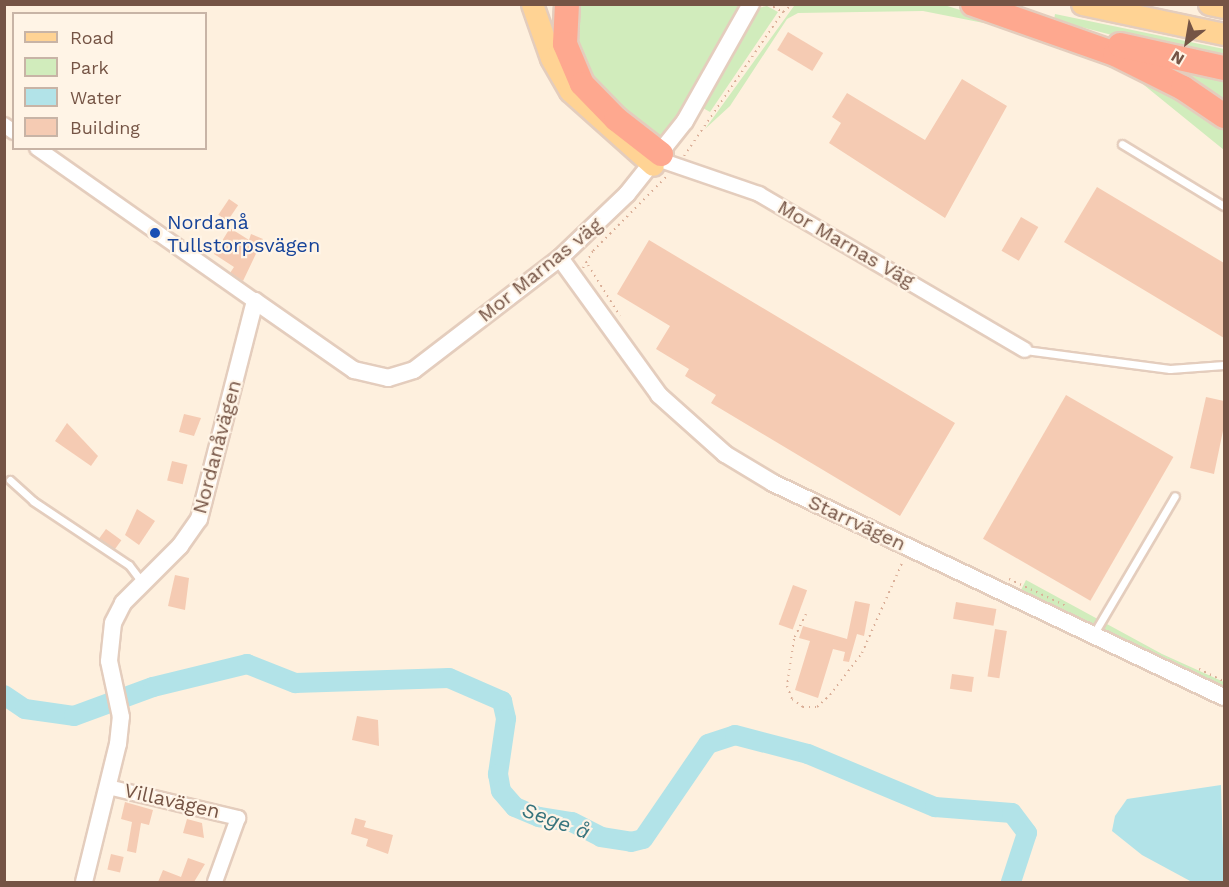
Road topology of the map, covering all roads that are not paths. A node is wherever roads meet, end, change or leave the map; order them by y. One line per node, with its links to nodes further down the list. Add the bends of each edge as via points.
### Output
1 (532, 4): 13 (main road, via 551,58 570,91)
2 (567, 4): 13 (highway, via 565,44 582,84)
3 (751, 4): 13 (street, Mor Marnas väg)
4 (975, 4): 9 (highway); 10 (highway, via 1115,54 1182,88)
5 (1082, 4): 8 (main road)
6 (1209, 4): 7 (main road)
7 (1224, 7)
8 (1224, 34)
9 (1224, 68)
10 (1224, 116)
11 (1122, 144): 14 (lane)
12 (40, 150): 16 (street)
13 (662, 161): 15 (street, Mor Marnas väg); 17 (street, Mor Marnas Väg, via 759,194)
14 (1224, 206)
15 (560, 258): 16 (street, Mor Marnas väg, via 414,370 388,378 354,370); 22 (street, Starrvägen, via 659,395 699,434 772,483)
16 (255, 301): 21 (street, Nordanåvägen, via 199,519 180,546)
17 (1025, 350): 18 (lane, via 1170,369)
18 (1224, 365)
19 (10, 480): 21 (lane, via 33,501 129,565)
20 (1175, 496): 22 (lane)
21 (141, 581): 24 (street, Nordanåvägen, via 113,623 109,661 121,717)
22 (1093, 635): 23 (street, Starrvägen)
23 (1224, 697)
24 (108, 787): 25 (street, Nordanåvägen); 26 (street, Villavägen, via 238,818)
25 (84, 882)
26 (215, 882)

